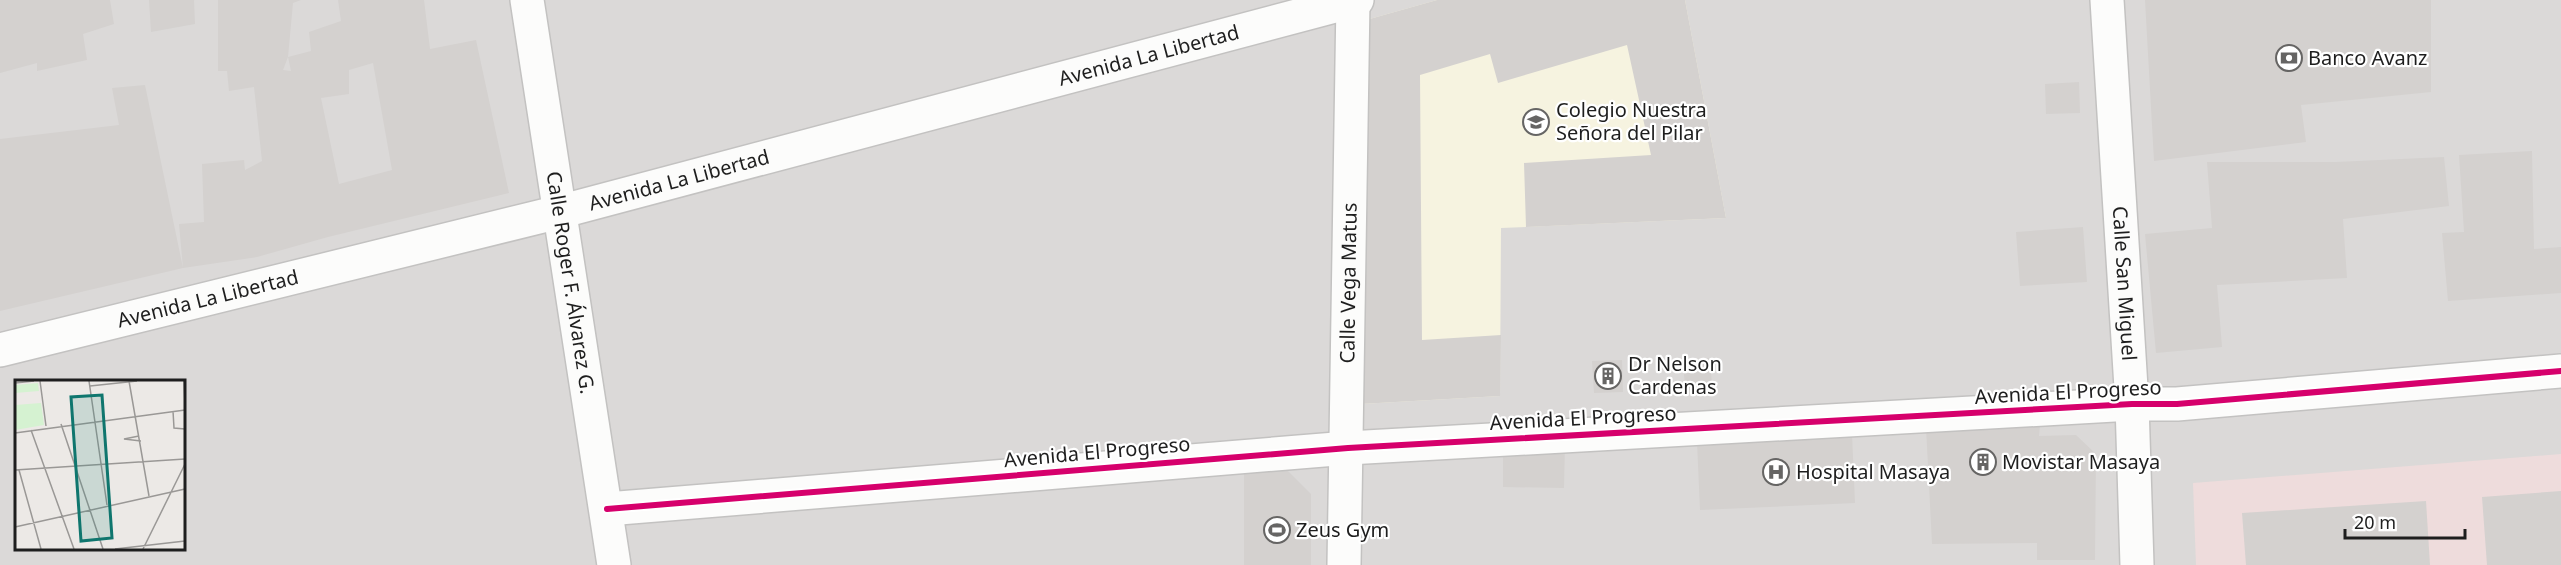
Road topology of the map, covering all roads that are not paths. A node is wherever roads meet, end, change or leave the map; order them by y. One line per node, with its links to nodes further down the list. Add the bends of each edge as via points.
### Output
1 (527, 0): 4 (street, Calle Roger F. Álvarez G.)
2 (1354, 0): 4 (street, Avenida La Libertad); 8 (street, Calle Vega Matus)
3 (2107, 0): 7 (street, Calle San Miguel)
4 (559, 212): 5 (street, Avenida La Libertad); 9 (street, Calle Roger F. Álvarez G.)
5 (0, 350)
6 (2561, 371): 7 (street, Avenida El Progreso, via 2177,404)
7 (2132, 404): 8 (street, Avenida El Progreso); 12 (street, Calle San Miguel)
8 (1348, 448): 9 (street, Avenida El Progreso); 11 (street, Calle Vega Matus)
9 (607, 509): 10 (street, Calle Roger F. Álvarez G.)
10 (614, 565)
11 (1344, 565)
12 (2137, 565)

